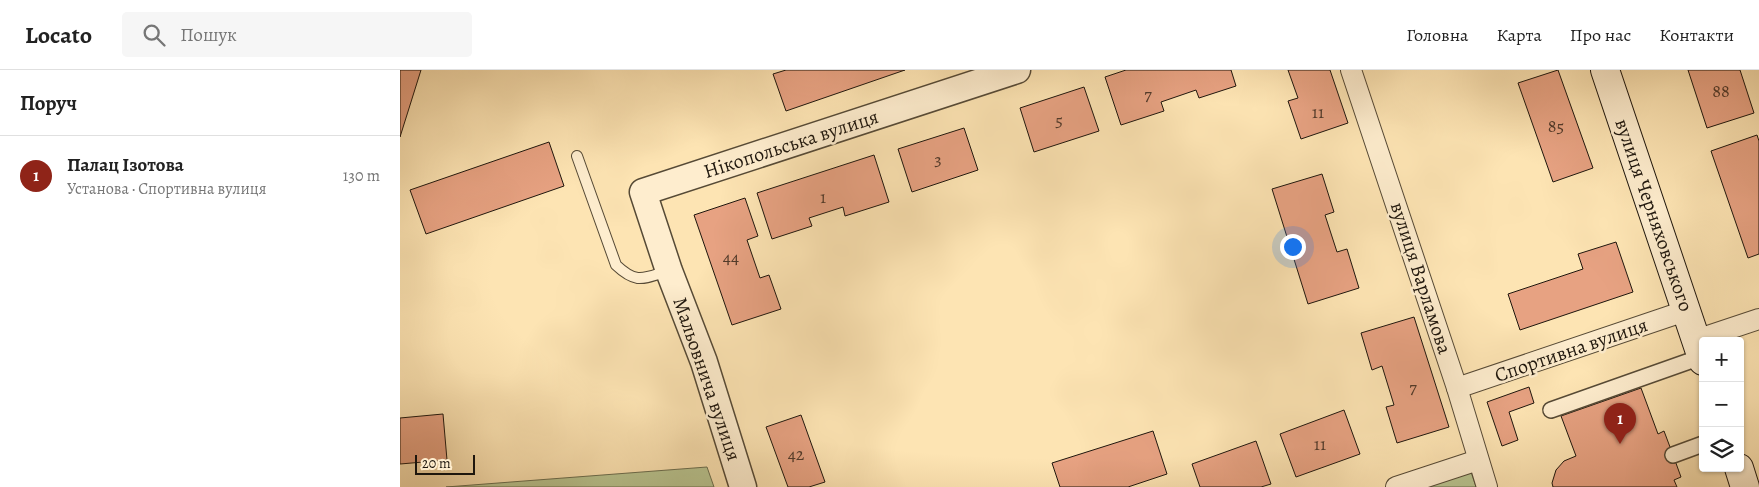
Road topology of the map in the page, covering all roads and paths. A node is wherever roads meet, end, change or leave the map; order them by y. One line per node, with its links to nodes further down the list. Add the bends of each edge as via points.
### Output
1 (1017, 70): 5 (street, Нікопольська вулиця, via 643,192)
2 (1351, 70): 11 (street, вулиця Варламова)
3 (1605, 70): 6 (main road, вулиця Черняховського)
4 (577, 156): 5 (lane, via 616,265 626,275 640,279)
5 (669, 271): 17 (street, Мальовнича вулиця, via 704,362)
6 (1685, 312): 9 (main road, вулиця Черняховського); 11 (street, Спортивна вулиця)
7 (1759, 319): 8 (street)
8 (1728, 337)
9 (1699, 350)
10 (1699, 353): 12 (street)
11 (1457, 388): 15 (street, вулиця Варламова)
12 (1551, 410)
13 (1699, 445): 14 (street)
14 (1673, 455)
15 (1478, 460): 18 (street); 19 (street, вулиця Варламова)
16 (1740, 472): 20 (main road)
17 (743, 487)
18 (1396, 487)
19 (1487, 487)
20 (1745, 487)

